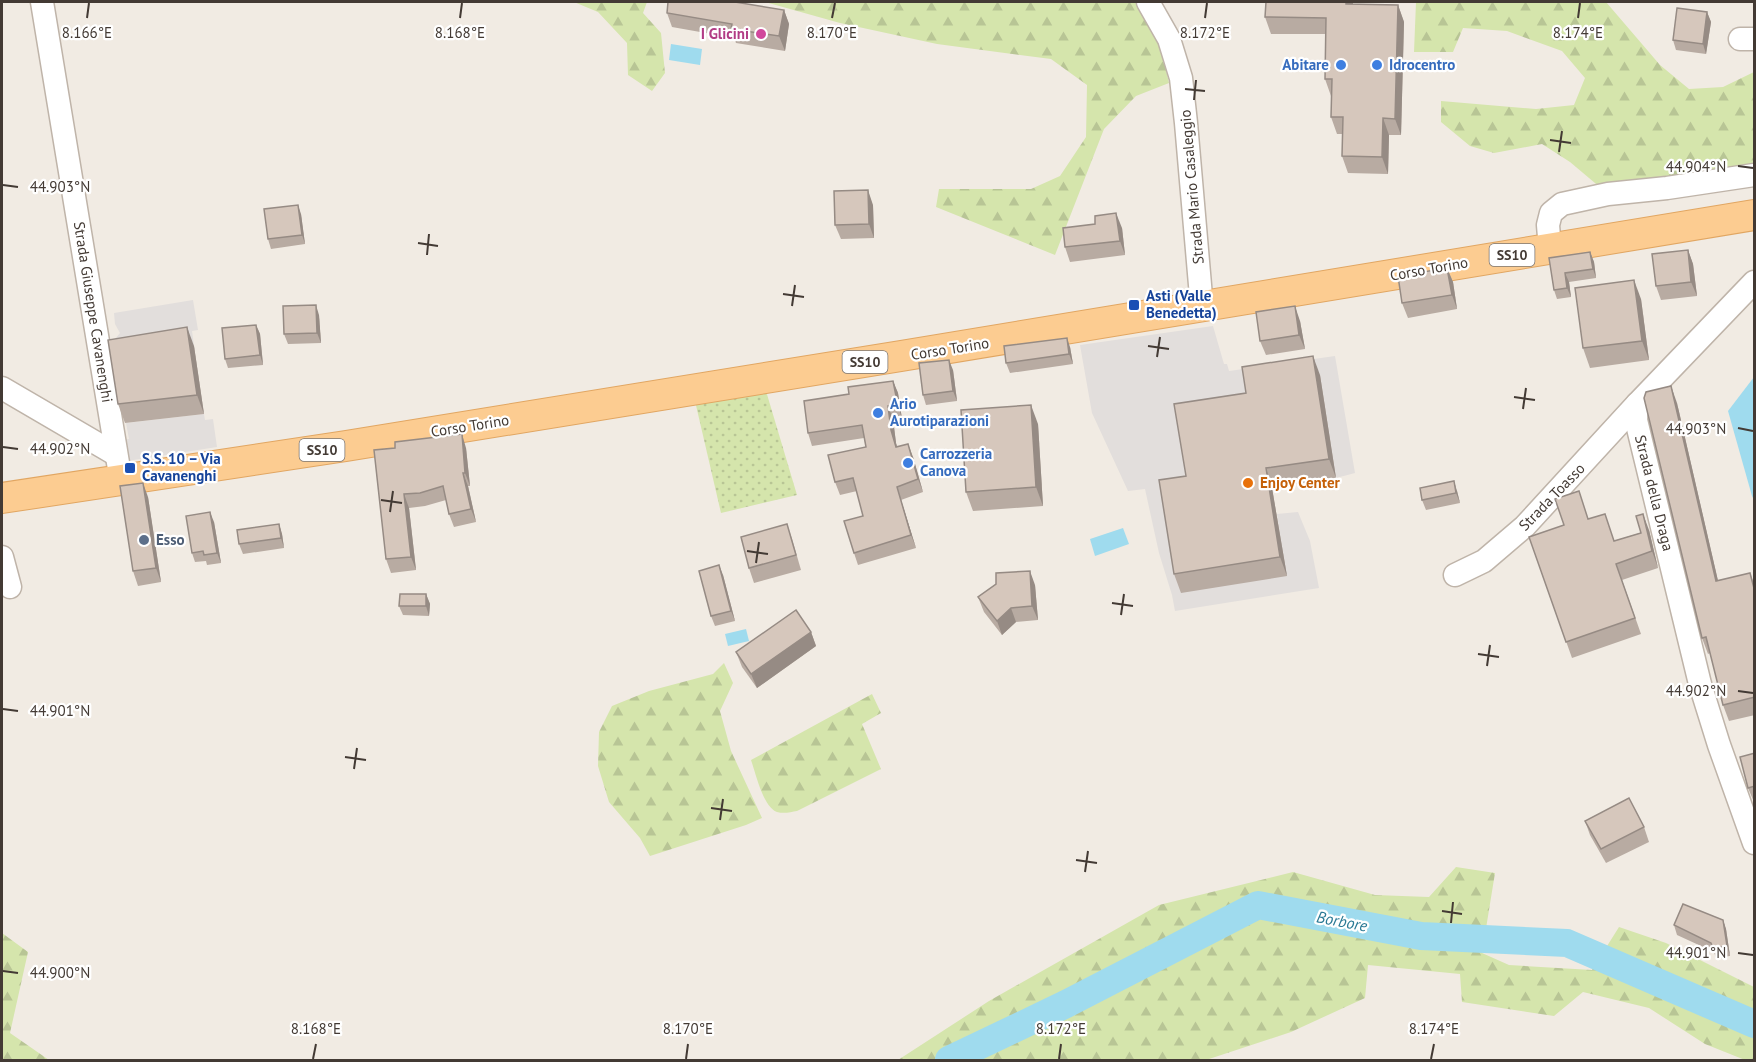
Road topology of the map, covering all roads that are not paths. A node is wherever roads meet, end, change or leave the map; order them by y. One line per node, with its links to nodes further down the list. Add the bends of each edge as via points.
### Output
1 (42, 2): 10 (street, Strada Giuseppe Cavanenghi)
2 (1148, 2): 7 (street, Strada Mario Casaleggio, via 1169,39 1181,78)
3 (1755, 175): 5 (street, via 1562,204 1551,213)
4 (1755, 215): 5 (main road, Corso Torino / SS10)
5 (1550, 249): 7 (main road, Corso Torino / SS10)
6 (1755, 282): 9 (street)
7 (1202, 308): 10 (main road, Corso Torino / SS10, via 367,443)
8 (2, 388): 10 (street)
9 (1637, 404): 13 (street, Strada Toasso, via 1526,526 1484,561); 15 (street, Strada della Draga, via 1636,420 1700,684)
10 (118, 467): 11 (main road, Corso Torino / SS10)
11 (2, 498)
12 (2, 557): 14 (street)
13 (1455, 574)
14 (10, 587)
15 (1755, 843)

